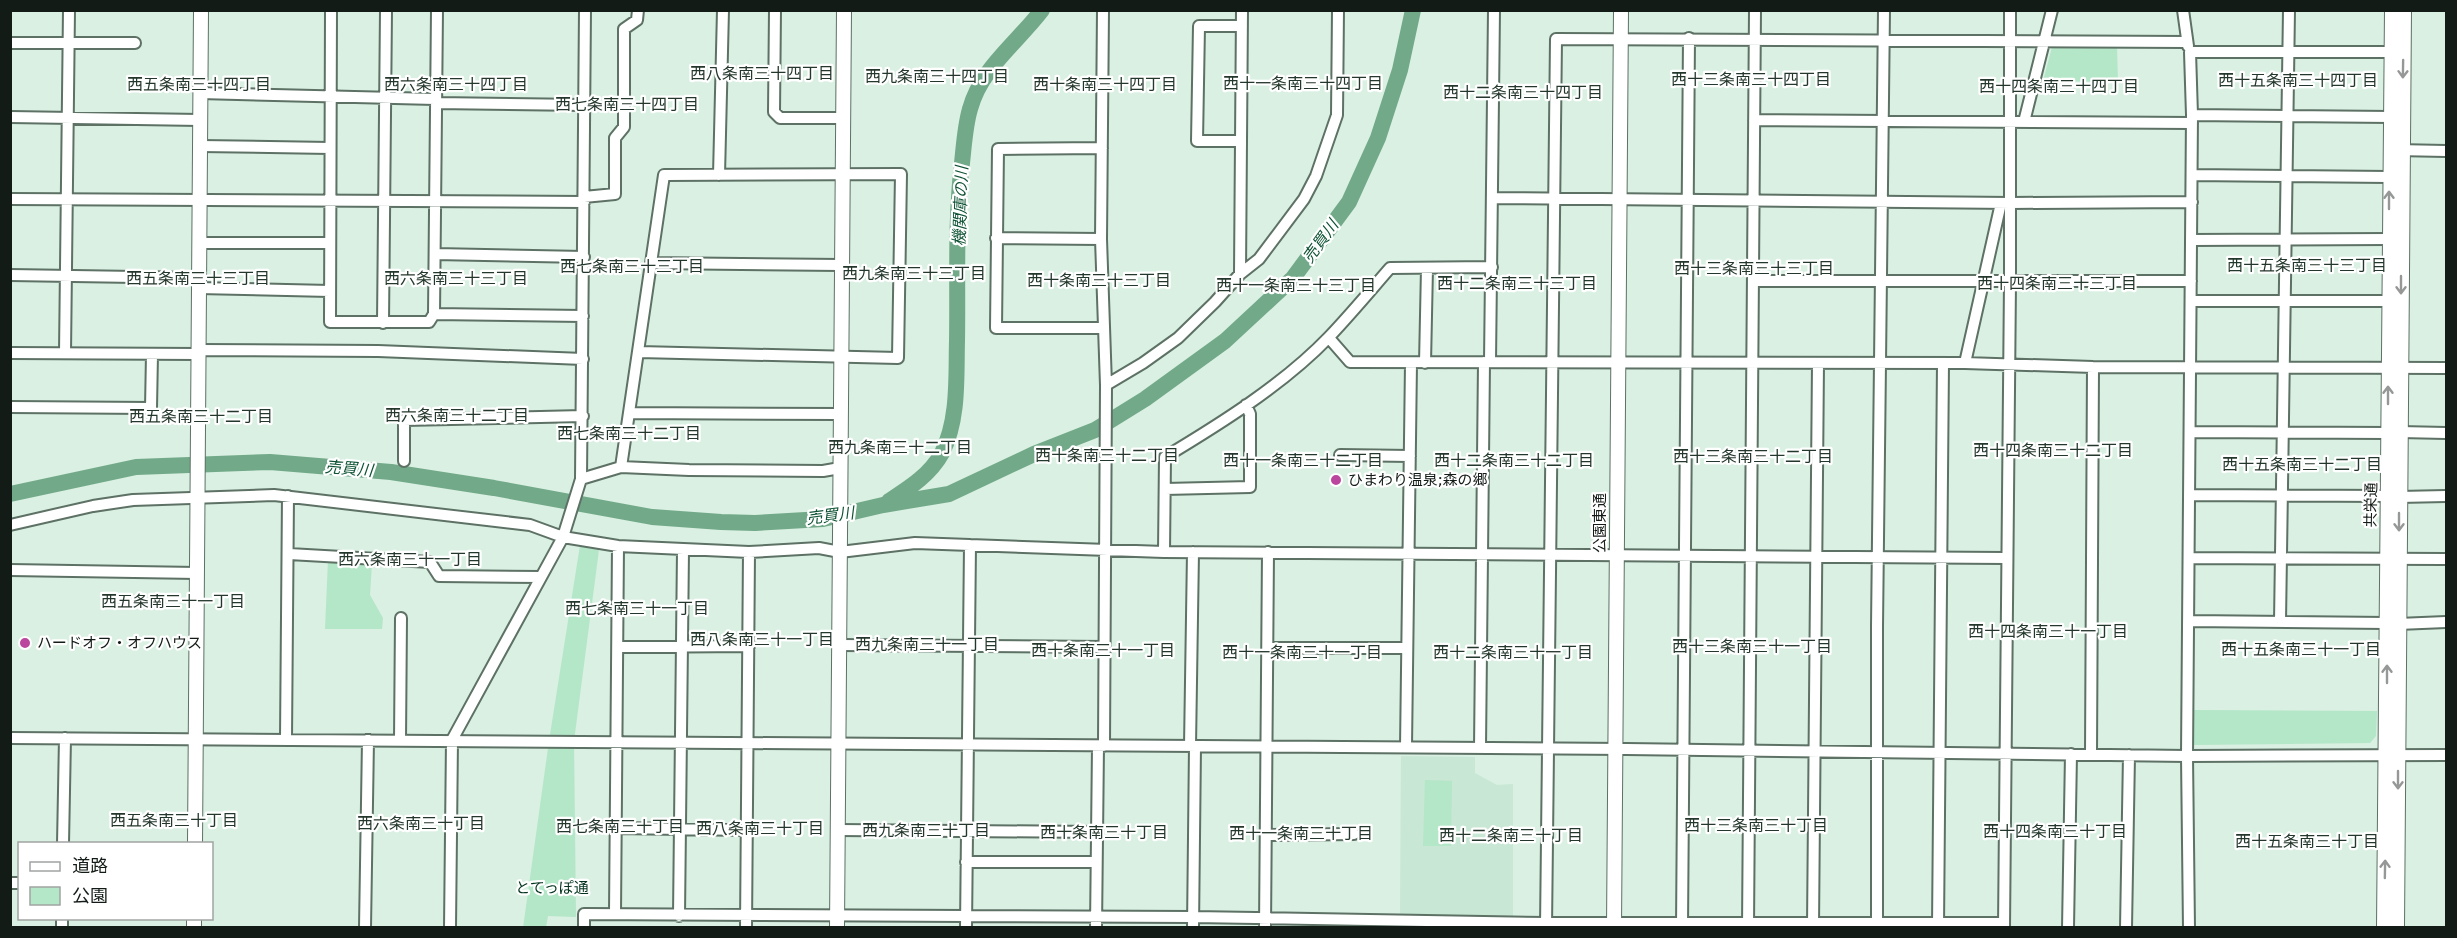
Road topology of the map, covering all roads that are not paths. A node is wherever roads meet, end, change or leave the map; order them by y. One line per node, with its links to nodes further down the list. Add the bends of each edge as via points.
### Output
1 (69, 10): 33 (street)
2 (201, 10): 37 (street)
3 (331, 10): 38 (street)
4 (386, 10): 39 (street)
5 (437, 10): 40 (street)
6 (585, 10): 41 (street)
7 (638, 10): 71 (street, via 637,20 624,29 624,127 615,138 615,194)
8 (723, 10): 60 (street)
9 (775, 10): 46 (street, via 774,112 780,118)
10 (844, 10): 46 (street)
11 (1103, 10): 56 (street)
12 (1242, 10): 24 (street)
13 (1338, 10): 92 (street, via 1337,115 1316,176 1285,226 1259,259)
14 (1494, 10): 64 (street)
15 (1621, 10): 27 (street, 公園東通)
16 (1755, 10): 26 (street)
17 (1884, 10): 28 (street)
18 (2010, 10): 29 (street)
19 (2052, 10): 30 (street)
20 (2183, 10): 34 (street)
21 (2289, 10): 35 (street)
22 (2392, 10): 36 (street, 共栄通)
23 (2404, 10): 57 (street, 共栄通, one-way to 57)
24 (1242, 26): 53 (street); 53 (street, via 1199,26 1197,141)
25 (1689, 38): 26 (street); 27 (street); 69 (street)
26 (1755, 38): 28 (street); 49 (street)
27 (1621, 39): 67 (street, via 1556,39); 68 (street, 公園東通)
28 (1883, 40): 29 (street); 50 (street)
29 (2011, 41): 30 (street); 52 (street)
30 (2044, 41): 34 (street); 51 (street)
31 (10, 43): 33 (street)
32 (135, 43): 33 (street)
33 (68, 44): 45 (street)
34 (2189, 47): 35 (street); 47 (street)
35 (2288, 52): 36 (street); 42 (street)
36 (2392, 52): 44 (street, 共栄通)
37 (200, 93): 38 (street); 48 (street)
38 (330, 96): 39 (street); 55 (street)
39 (384, 98): 40 (street); 75 (street)
40 (436, 101): 41 (street); 76 (street)
41 (584, 105): 71 (street)
42 (2288, 116): 44 (street); 47 (street); 62 (street)
43 (10, 117): 45 (street)
44 (2391, 117): 57 (street, 共栄通)
45 (68, 118): 48 (street); 66 (street)
46 (844, 118): 59 (street)
47 (2192, 119): 51 (street); 61 (street)
48 (200, 120): 54 (street)
49 (1754, 120): 50 (street); 72 (street)
50 (1884, 120): 52 (street); 73 (street)
51 (2024, 122): 52 (street)
52 (2010, 123): 78 (street)
53 (1241, 141): 92 (street)
54 (200, 146): 55 (street); 70 (street)
55 (330, 148): 74 (street)
56 (1102, 148): 79 (street, via 998,149); 80 (street)
57 (2396, 150): 58 (street); 63 (street, 共栄通); 132 (street, 共栄通, one-way to 132)
58 (2446, 151)
59 (844, 174): 60 (street); 89 (street); 115 (street, via 902,174 898,358)
60 (719, 175): 88 (street, via 664,175)
61 (2192, 175): 62 (street); 77 (street)
62 (2287, 177): 63 (street); 81 (street)
63 (2389, 177): 82 (street, 共栄通, one-way to 63)
64 (1493, 198): 67 (street); 90 (street)
65 (10, 199): 66 (street)
66 (67, 199): 70 (street); 94 (street)
67 (1555, 199): 68 (street); 118 (street)
68 (1620, 199): 69 (street); 119 (street, 公園東通)
69 (1688, 199): 72 (street); 120 (street)
70 (200, 200): 74 (street); 84 (street)
71 (584, 200): 76 (street); 87 (street)
72 (1753, 201): 73 (street); 96 (street)
73 (1882, 201): 78 (street); 95 (street)
74 (330, 202): 75 (street); 85 (street)
75 (383, 202): 76 (street); 107 (street)
76 (434, 202): 86 (street)
77 (2192, 202): 78 (street); 83 (street)
78 (2006, 203): 98 (street); 99 (street)
79 (996, 238): 80 (street); 108 (street, via 996,328)
80 (1101, 239): 108 (street)
81 (2286, 239): 82 (street); 83 (street); 104 (street)
82 (2389, 239): 103 (street, 共栄通)
83 (2192, 240): 97 (street)
84 (199, 243): 85 (street); 100 (street)
85 (330, 243): 101 (street)
86 (435, 254): 87 (street); 105 (street)
87 (584, 256): 106 (street)
88 (652, 263): 89 (street); 111 (street)
89 (841, 265): 115 (street)
90 (1492, 267): 91 (street); 117 (street)
91 (1427, 268): 109 (street, via 1390,268); 122 (street)
92 (1240, 274): 134 (street, via 1178,338)
93 (10, 275): 94 (street)
94 (66, 276): 100 (street); 113 (street)
95 (1882, 280): 96 (street); 98 (street); 125 (street)
96 (1753, 281): 123 (street)
97 (2191, 281): 99 (street); 102 (street)
98 (1983, 282): 99 (street); 127 (street)
99 (2010, 282): 128 (street)
100 (199, 283): 101 (street); 110 (street)
101 (330, 291): 107 (street, via 330,322)
102 (2191, 301): 104 (street); 130 (street)
103 (2389, 301): 104 (street); 132 (street, 共栄通)
104 (2286, 302): 131 (street)
105 (434, 314): 106 (street); 107 (street, via 429,322)
106 (583, 316): 116 (street)
107 (383, 322)
108 (1104, 328): 134 (street)
109 (1329, 338): 121 (street, via 1350,362); 135 (street)
110 (198, 352): 114 (street); 116 (street, via 378,351); 156 (street)
111 (639, 352): 115 (street); 137 (street)
112 (10, 353): 113 (street)
113 (65, 353): 114 (street)
114 (152, 354): 136 (street, via 151,408)
115 (840, 356): 138 (street)
116 (583, 359): 139 (street)
117 (1487, 362): 118 (street); 122 (street); 174 (street)
118 (1552, 362): 119 (street); 171 (street)
119 (1618, 362): 120 (street); 170 (street, 公園東通)
120 (1686, 362): 123 (street); 172 (street)
121 (1411, 363): 122 (street); 145 (street)
122 (1425, 363)
123 (1752, 363): 124 (street); 175 (street)
124 (1818, 363): 125 (street); 173 (street)
125 (1881, 363): 126 (street); 176 (street)
126 (1943, 363): 127 (street); 177 (street)
127 (1965, 363): 128 (street)
128 (2009, 364): 129 (street); 178 (street)
129 (2093, 367): 130 (street); 227 (street)
130 (2191, 368): 131 (street); 140 (street)
131 (2283, 368): 132 (street); 141 (street)
132 (2394, 368): 133 (street); 142 (street, 共栄通)
133 (2446, 368)
134 (1106, 388): 163 (street)
135 (1246, 405): 150 (street, via 1166,457); 150 (street, via 1250,414 1250,487)
136 (10, 407)
137 (629, 413): 138 (street); 147 (street)
138 (840, 414): 148 (street)
139 (583, 416): 146 (street, via 404,420); 149 (street)
140 (2190, 432): 141 (street); 151 (street)
141 (2282, 432): 142 (street); 153 (street)
142 (2394, 432): 143 (street); 154 (street, 共栄通)
143 (2446, 433)
144 (1340, 455): 145 (street)
145 (1410, 456): 168 (street)
146 (404, 461)
147 (621, 467): 148 (street); 149 (street)
148 (840, 474): 161 (street)
149 (580, 482): 158 (street)
150 (1165, 489): 165 (street)
151 (2190, 495): 153 (street); 179 (street)
152 (288, 496): 156 (street); 158 (street, via 530,525); 169 (street)
153 (2282, 496): 154 (street); 181 (street)
154 (2393, 496): 155 (street); 182 (street, 共栄通)
155 (2446, 496)
156 (197, 498): 157 (street, via 133,500); 184 (street)
157 (10, 525)
158 (564, 534): 160 (street); 185 (street)
159 (970, 545): 161 (street); 163 (street); 195 (street)
160 (618, 546): 162 (street); 193 (street)
161 (840, 547): 164 (street); 191 (street)
162 (683, 550): 164 (street); 194 (street)
163 (1105, 550): 165 (street); 196 (street)
164 (749, 552): 192 (street)
165 (1164, 552): 166 (street)
166 (1193, 552): 167 (street); 212 (street)
167 (1269, 552): 168 (street); 197 (street)
168 (1408, 553): 174 (street); 198 (street)
169 (289, 554): 185 (street, via 430,562 439,576); 202 (street)
170 (1616, 554): 171 (street); 172 (street); 218 (street, 公園東通)
171 (1550, 555): 174 (street); 217 (street)
172 (1686, 555): 175 (street); 219 (street)
173 (1816, 555): 175 (street); 176 (street); 221 (street)
174 (1482, 556): 216 (street)
175 (1751, 556): 220 (street)
176 (1878, 556): 177 (street); 222 (street)
177 (1943, 558): 178 (street); 223 (street)
178 (2006, 558): 224 (street)
179 (2190, 558): 181 (street); 187 (street)
180 (2446, 559): 182 (street)
181 (2281, 560): 182 (street); 188 (street)
182 (2393, 560): 190 (street, 共栄通)
183 (10, 570): 184 (street)
184 (197, 573): 201 (street)
185 (541, 577): 205 (street)
186 (401, 618): 204 (street)
187 (2190, 621): 188 (street); 230 (street)
188 (2280, 622): 190 (street)
189 (2446, 622): 190 (street)
190 (2392, 623): 226 (street, 共栄通)
191 (839, 645): 195 (street); 209 (street)
192 (750, 646): 194 (street); 208 (street)
193 (618, 647): 194 (street); 206 (street)
194 (681, 647): 207 (street)
195 (970, 647): 196 (street); 210 (street)
196 (1104, 647): 211 (street)
197 (1268, 648): 198 (street); 213 (street)
198 (1407, 648): 214 (street)
199 (11, 738): 200 (street); 215 (street)
200 (65, 738): 201 (street); 239 (street)
201 (196, 738): 202 (street); 240 (street)
202 (286, 739): 203 (street)
203 (368, 740): 204 (street); 259 (street)
204 (400, 740): 205 (street)
205 (452, 740): 206 (street); 260 (street)
206 (617, 742): 207 (street); 231 (street)
207 (681, 742): 208 (street); 232 (street)
208 (748, 743): 209 (street); 233 (street)
209 (838, 743): 210 (street); 234 (street)
210 (968, 744): 211 (street); 235 (street)
211 (1101, 746): 212 (street); 236 (street)
212 (1192, 746): 213 (street); 249 (street)
213 (1268, 746): 214 (street); 238 (street)
214 (1406, 747): 216 (street)
215 (10, 748)
216 (1480, 748): 217 (street)
217 (1548, 748): 218 (street); 251 (street)
218 (1616, 749): 219 (street); 252 (street, 公園東通)
219 (1683, 749): 220 (street); 253 (street)
220 (1749, 750): 221 (street); 254 (street)
221 (1813, 752): 222 (street); 255 (street)
222 (1878, 752): 223 (street); 256 (street)
223 (1940, 753): 224 (street); 257 (street)
224 (2006, 753): 225 (street); 258 (street)
225 (2071, 754): 227 (street); 262 (street)
226 (2392, 754): 229 (street); 230 (street); 265 (street, 共栄通, one-way to 226); 266 (street, 共栄通, one-way to 266)
227 (2091, 755): 228 (street)
228 (2129, 755): 230 (street); 263 (street)
229 (2446, 755)
230 (2187, 756): 264 (street)
231 (616, 828): 232 (street); 243 (street)
232 (680, 829): 233 (street); 244 (street)
233 (747, 830): 246 (street)
234 (838, 830): 235 (street); 245 (street)
235 (966, 832): 236 (street); 241 (street)
236 (1097, 832): 242 (street)
237 (1354, 834): 238 (street)
238 (1267, 835): 250 (street)
239 (63, 842)
240 (195, 842)
241 (966, 862): 242 (street); 247 (street)
242 (1096, 862): 248 (street)
243 (615, 914): 244 (street); 261 (street, via 584,914)
244 (679, 916): 246 (street)
245 (837, 921): 246 (street); 247 (street)
246 (746, 922)
247 (966, 922): 248 (street)
248 (1096, 922): 249 (street)
249 (1193, 922): 250 (street)
250 (1265, 923): 251 (street)
251 (1546, 925): 252 (street)
252 (1614, 925): 253 (street)
253 (1682, 925): 254 (street)
254 (1748, 925): 255 (street)
255 (1813, 925): 256 (street)
256 (1877, 925): 257 (street)
257 (1938, 925): 258 (street)
258 (2004, 925)
259 (365, 927)
260 (450, 927)
261 (584, 927)
262 (2068, 927)
263 (2126, 927)
264 (2189, 927)
265 (2384, 927)
266 (2397, 927)

